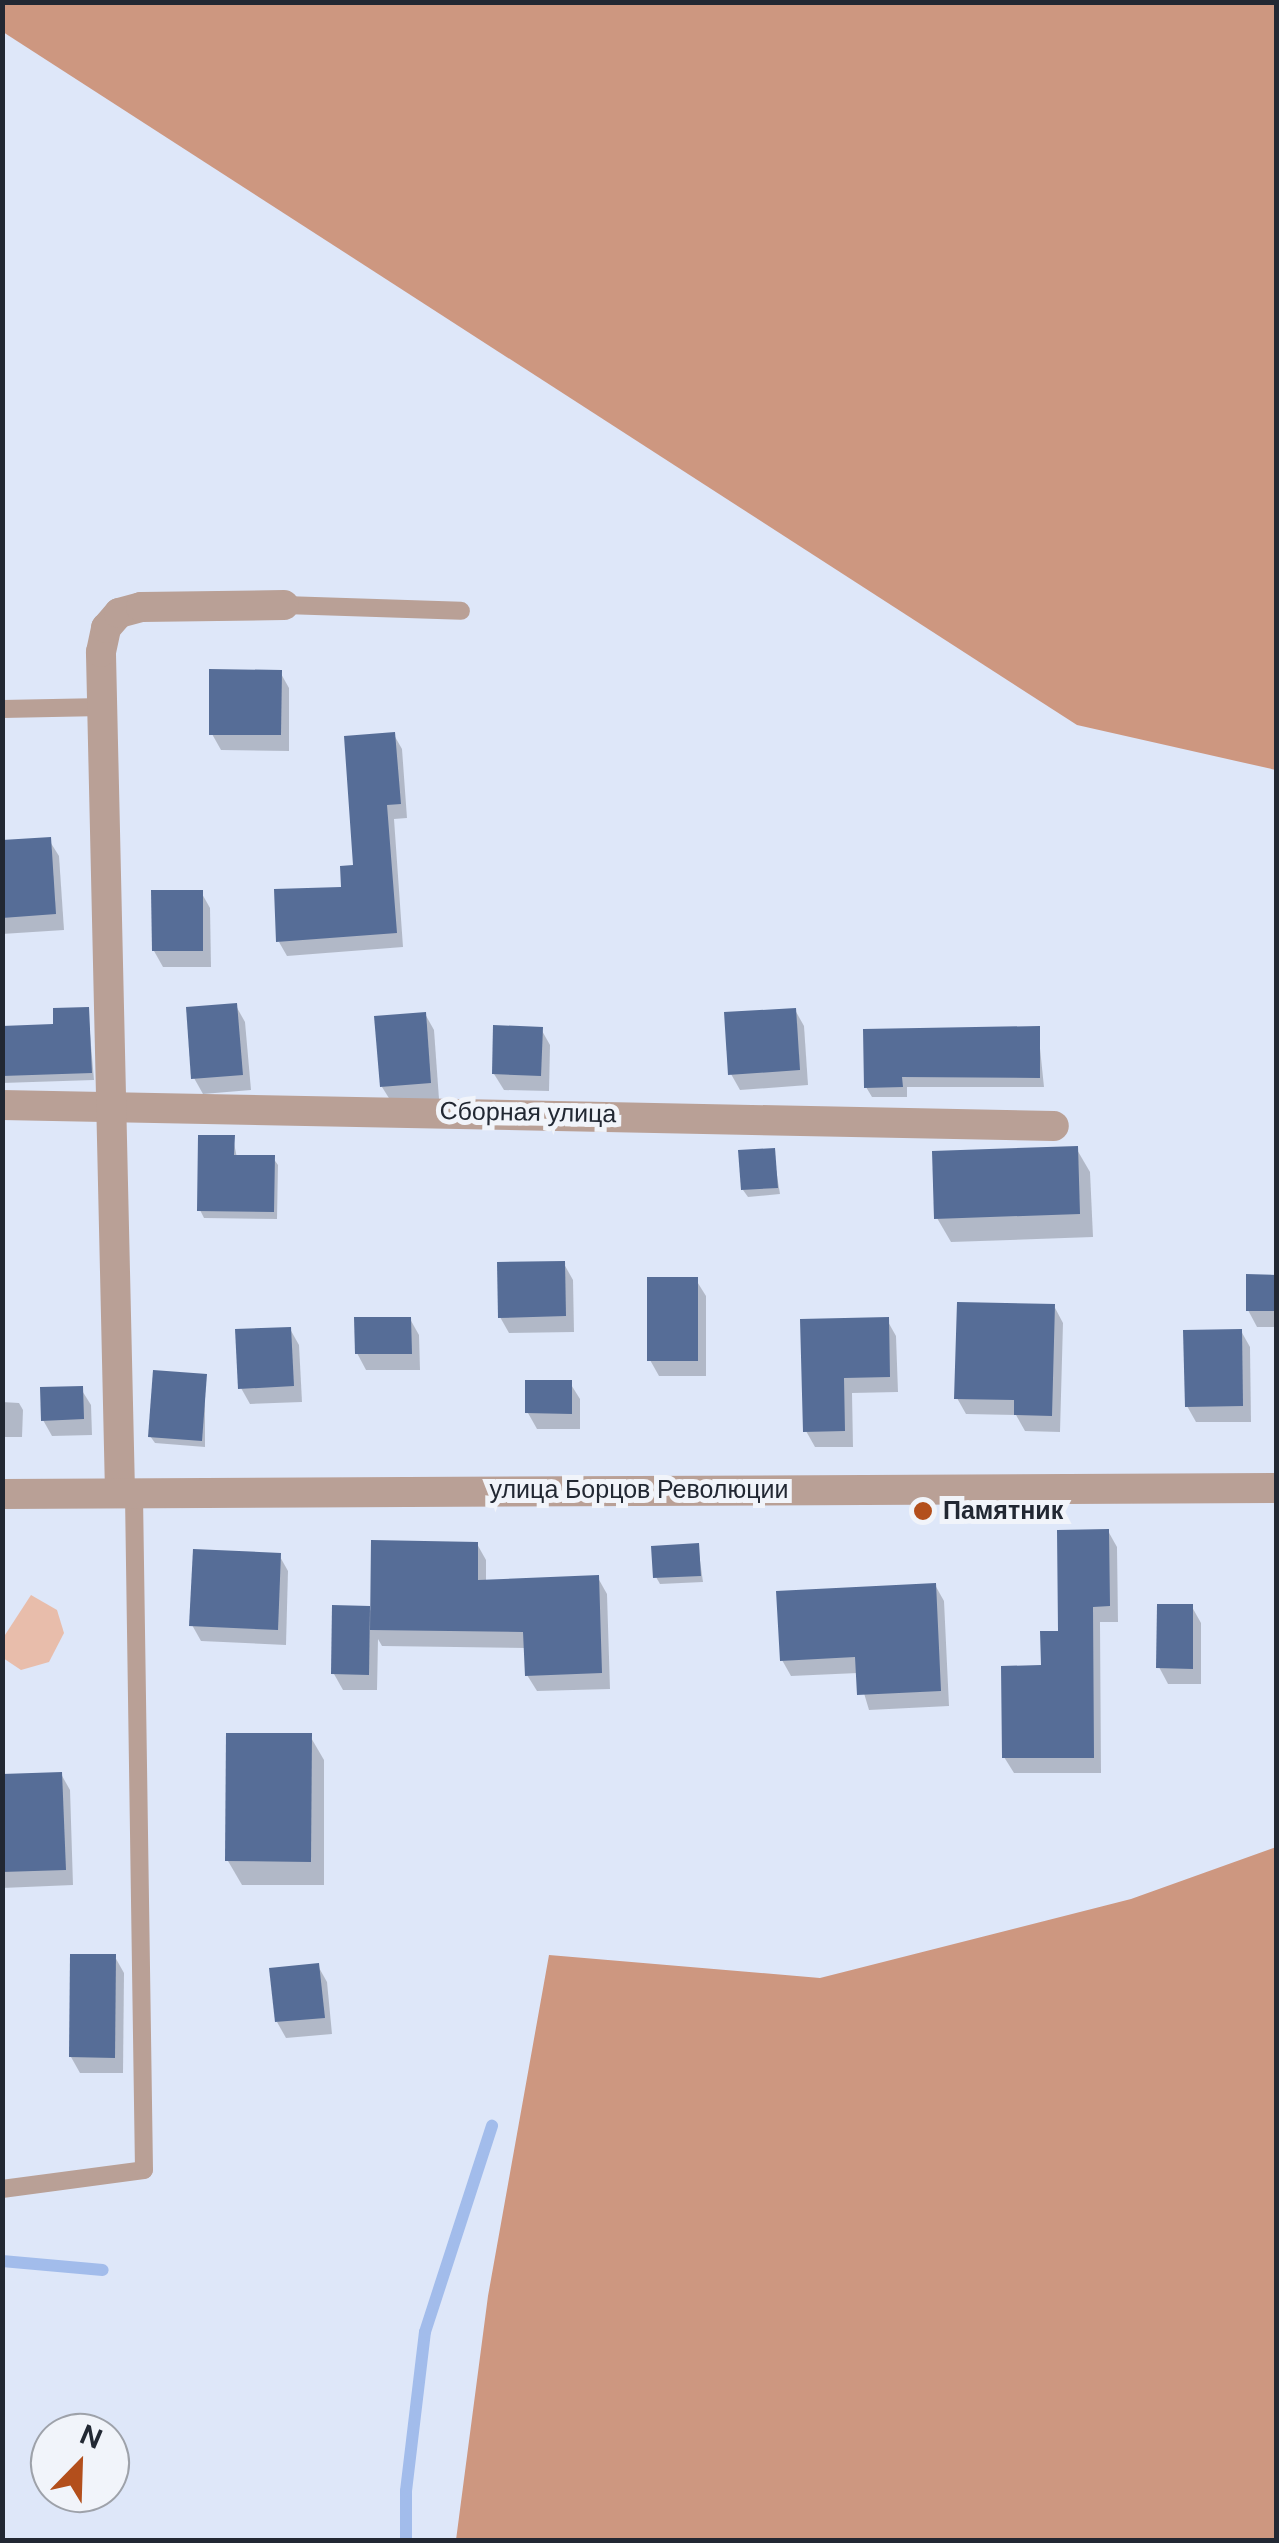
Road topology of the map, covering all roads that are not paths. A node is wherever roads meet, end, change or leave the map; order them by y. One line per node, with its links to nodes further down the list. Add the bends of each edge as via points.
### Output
1 (284, 604): 2 (lane); 3 (street, via 119,613 106,628 101,652)
2 (461, 611)
3 (102, 706): 4 (lane); 6 (street)
4 (2, 709)
5 (2, 1105): 6 (street, Сборная улица)
6 (111, 1108): 7 (street, Сборная улица); 9 (street)
7 (1054, 1126)
8 (1276, 1488): 9 (street, улица Борцов Революции)
9 (127, 1492): 10 (street, улица Борцов Революции); 11 (lane, via 144,2170)
10 (2, 1494)
11 (2, 2189)

